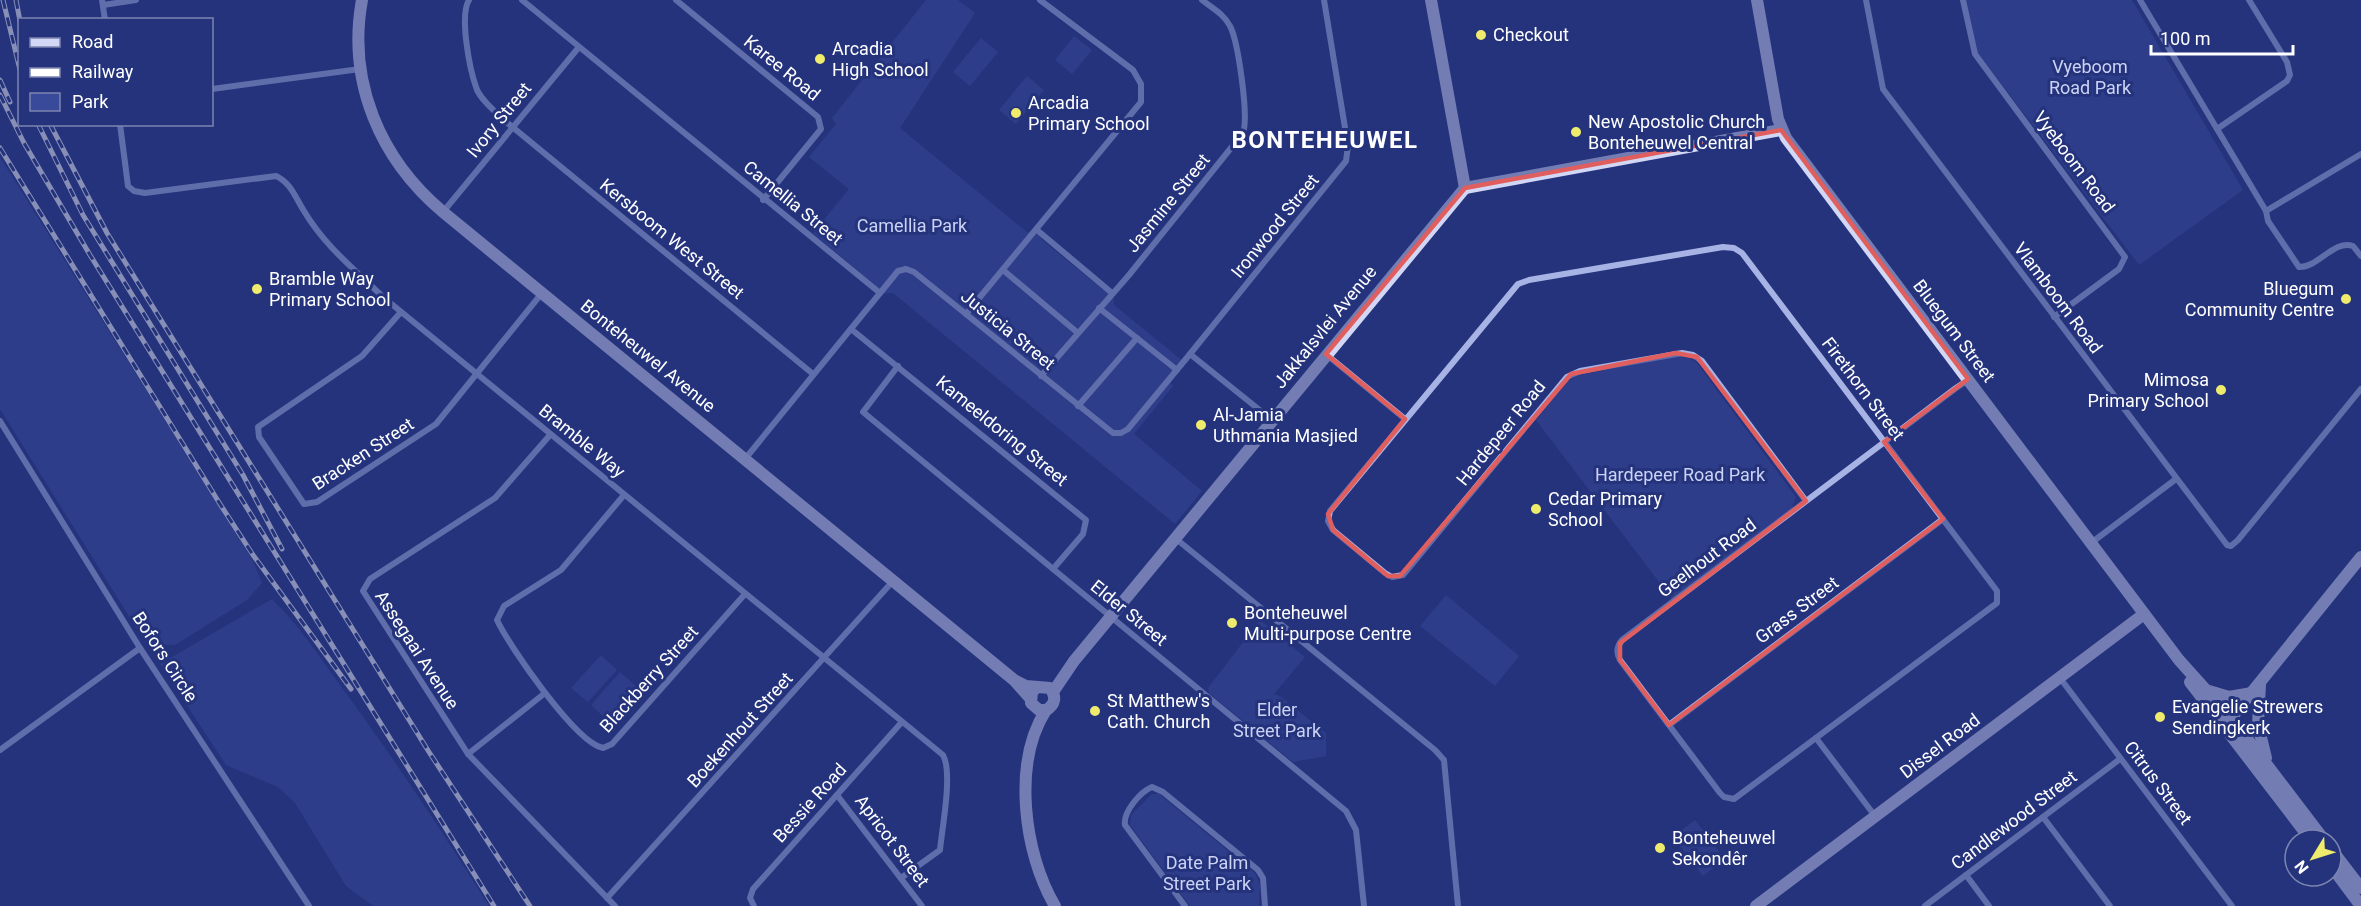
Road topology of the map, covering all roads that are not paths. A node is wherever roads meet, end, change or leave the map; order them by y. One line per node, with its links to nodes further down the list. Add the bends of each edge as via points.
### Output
1 (136, 0): 15 (street)
2 (362, 0): 18 (street, Bonteheuwel Avenue, via 358,27)
3 (469, 0): 21 (street, Kersboom West Street, via 465,32 476,90)
4 (522, 0): 17 (street, Camellia Street)
5 (676, 0): 26 (street, Karee Road, via 818,117 821,129)
6 (1040, 0): 29 (street, via 1132,70 1139,79 1142,96 1139,108)
7 (1202, 0): 34 (street, Jasmine Street, via 1225,18 1233,35 1245,127)
8 (1324, 0): 42 (street, Ironwood Street, via 1348,146 1346,161)
9 (1431, 0): 25 (street)
10 (1756, 0): 23 (street, Bluegum Street)
11 (1866, 0): 38 (street, Vlamboom Road, via 1883,89)
12 (1963, 0): 38 (street, Vyeboom Road, via 1975,54 2126,257 2119,269)
13 (2140, 0): 22 (street)
14 (2250, 0): 22 (street, via 2287,62 2290,75 2287,81)
15 (103, 2): 16 (street)
16 (105, 18)
17 (579, 47): 21 (street, Ivory Street); 26 (street, Camellia Street)
18 (360, 69): 19 (street); 28 (street, Bonteheuwel Avenue, via 373,118 393,157 413,184)
19 (213, 89)
20 (120, 126): 36 (street, Bramble Way, via 128,186 134,191 145,193 276,176 286,180 304,213 329,245)
21 (513, 127): 28 (street, Ivory Street); 47 (street, Kersboom West Street)
22 (2217, 129): 27 (street)
23 (1781, 130): 25 (street); 49 (street, Bluegum Street)
24 (2361, 154): 27 (street)
25 (1465, 188): 43 (street, Jakkalsvlei Avenue)
26 (763, 200): 33 (street, Camellia Street)
27 (2266, 211): 30 (street, via 2268,221 2299,267 2306,267 2344,244 2353,246)
28 (443, 212): 32 (street, Bonteheuwel Avenue)
29 (1037, 230): 31 (street); 34 (street)
30 (2361, 256)
31 (1003, 270): 37 (street); 40 (street)
32 (543, 293): 46 (street, Bracken Street); 58 (street, Bonteheuwel Avenue)
33 (880, 293): 37 (street, Justicia Street, via 893,275 906,269); 39 (street)
34 (1112, 293): 35 (street, Jasmine Street)
35 (1099, 308): 40 (street, Jasmine Street); 41 (street)
36 (401, 312): 46 (street, Bramble Way); 46 (street, Bracken Street, via 362,356 258,427 259,437 304,504 317,502 428,430)
37 (966, 314): 48 (street, Justicia Street)
38 (2054, 317): 59 (street, Vlamboom Road)
39 (851, 329): 44 (street, Kameeldoring Street); 47 (street)
40 (1078, 333): 48 (street, Jasmine Street)
41 (1137, 338): 45 (street); 51 (street)
42 (1190, 354): 45 (street, Ironwood Street); 53 (street)
43 (1326, 354): 52 (street); 53 (street, Jakkalsvlei Avenue)
44 (898, 366): 66 (street, Kameeldoring Street, via 1086,520 1083,534); 66 (street, Elder Street, via 863,412)
45 (1177, 370): 55 (street, Ironwood Street)
46 (477, 374): 56 (street, Bramble Way)
47 (813, 374): 58 (street)
48 (1041, 376): 51 (street, Justicia Street)
49 (1968, 379): 57 (street, Geelhout Road); 64 (street, Bluegum Street)
50 (2361, 389): 59 (street, Vlamboom Road, via 2231,546 2219,537)
51 (1078, 406): 55 (street, Justicia Street, via 1106,429)
52 (1405, 418): 57 (street, Firethorn Street, via 1518,284 1730,247 1742,253); 61 (street, Hardepeer Road, via 1328,518 1333,530 1392,577 1406,572 1564,380 1580,371 1676,353 1697,357)
53 (1272, 420): 63 (street, Jakkalsvlei Avenue)
54 (0, 421): 71 (street, Bofors Circle)
55 (1121, 433)
56 (550, 435): 60 (street, Bramble Way); 84 (street, Assegaai Avenue, via 495,498 364,586 363,596)
57 (1884, 442): 61 (street, Geelhout Road); 62 (street, Firethorn Street)
58 (745, 459): 67 (street, Bonteheuwel Avenue)
59 (2176, 479): 64 (street)
60 (624, 495): 68 (street, Bramble Way); 77 (street, Blackberry Street, via 561,570 504,606 498,615 501,630)
61 (1806, 501): 81 (street, Geelhout Road, via 1620,643 1620,660)
62 (1943, 519): 81 (street, Grass Street); 82 (street, Firethorn Street, via 1997,591 1997,603)
63 (1175, 538): 70 (street, Jakkalsvlei Avenue); 107 (street, via 1444,760)
64 (2091, 543): 69 (street, Bluegum Street)
65 (2361, 556): 76 (street)
66 (1053, 569): 70 (street, Elder Street)
67 (893, 581): 72 (street, Boekenhout Street); 78 (street, Bonteheuwel Avenue, via 1014,680)
68 (745, 594): 72 (street, Bramble Way); 77 (street, Blackberry Street, via 608,746 592,743)
69 (2144, 614): 73 (street, Bluegum Street); 74 (street, Dissel Road)
70 (1111, 617): 78 (street, Jakkalsvlei Avenue); 106 (street, Elder Street, via 1346,812 1356,830)
71 (140, 648): 83 (street); 99 (street, Bofors Circle)
72 (824, 659): 80 (street, Bramble Way); 98 (street, Boekenhout Street)
73 (2179, 660): 75 (street, Bluegum Street); 79 (street, Bluegum Street, via 2188,679)
74 (2060, 678): 85 (street, Citrus Street); 89 (street, Dissel Road)
75 (2206, 688): 76 (street, via 2224,697); 79 (street, Bluegum Street)
76 (2256, 688): 79 (street); 86 (street, via 2259,733)
77 (545, 693): 84 (street)
78 (1041, 697): 103 (street, via 1026,789 1029,834 1041,877)
79 (2228, 722): 86 (street, Bluegum Street); 91 (street, Bluegum Street)
80 (901, 723): 87 (street, Bessie Road); 95 (street, Bramble Way, via 946,761 940,850)
81 (1669, 725): 88 (street, Geelhout Road, via 1720,793)
82 (1816, 738): 88 (street, Firethorn Street); 89 (street)
83 (0, 750)
84 (468, 754): 98 (street, Assegaai Avenue)
85 (2120, 759): 90 (street, Candlewood Street); 112 (street, Citrus Street)
86 (2270, 768): 92 (street, Bluegum Street)
87 (837, 795): 95 (street, Apricot Street); 101 (street, Bessie Road, via 753,889 750,898)
88 (1729, 799)
89 (1875, 817): 108 (street, Dissel Road)
90 (2043, 817): 94 (street, Candlewood Street); 111 (street)
91 (2303, 828)
92 (2315, 828)
93 (2343, 865): 97 (street)
94 (1966, 875): 109 (street, Candlewood Street); 110 (street)
95 (900, 878): 102 (street, Apricot Street)
96 (2343, 882): 113 (street)
97 (2361, 888)
98 (607, 898): 100 (street, Assegaai Avenue)
99 (309, 906)
100 (615, 906)
101 (754, 906)
102 (922, 906)
103 (1055, 906)
104 (1185, 906): 105 (street, via 1125,825 1125,816 1144,791 1152,787 1258,870 1263,878)
105 (1265, 906)
106 (1364, 906)
107 (1458, 906)
108 (1756, 906)
109 (1925, 906)
110 (1989, 906)
111 (2110, 906)
112 (2232, 906)
113 (2361, 906)

